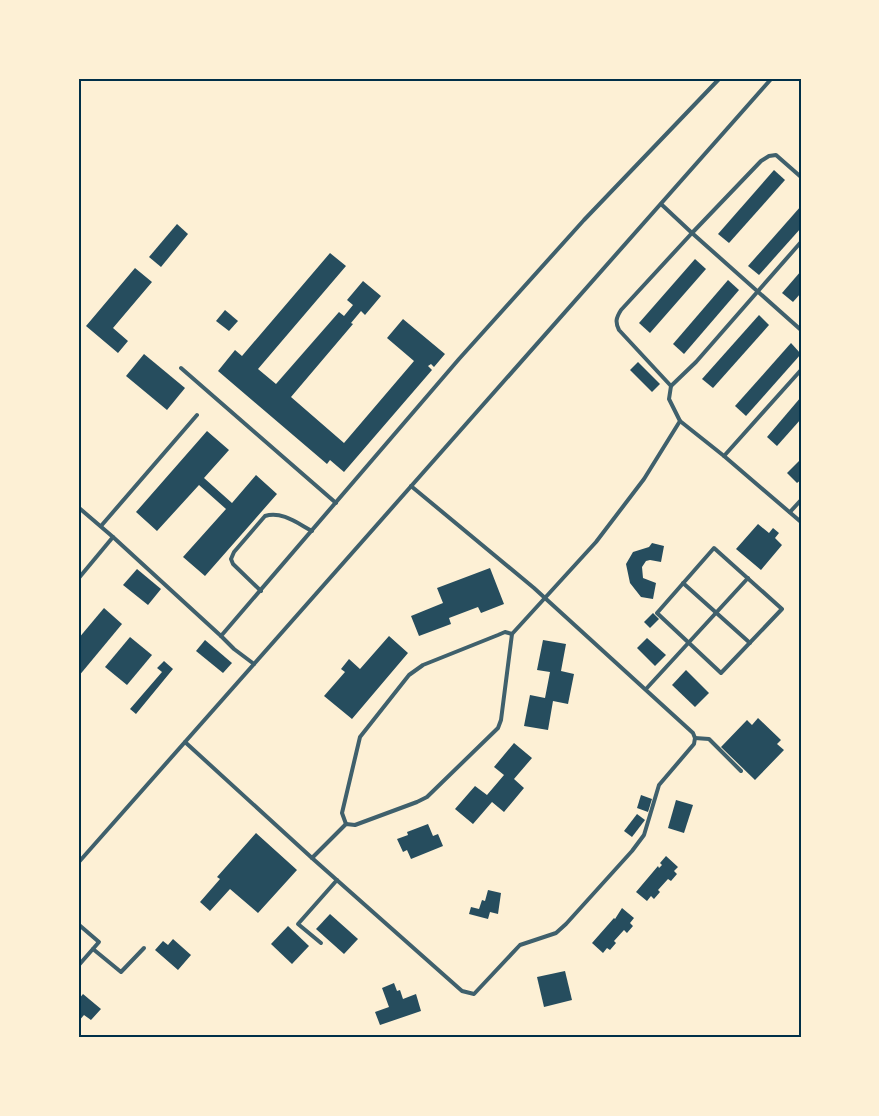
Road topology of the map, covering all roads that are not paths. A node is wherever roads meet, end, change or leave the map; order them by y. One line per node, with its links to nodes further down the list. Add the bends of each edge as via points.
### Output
1 (720, 78): 17 (lane, via 584,220)
2 (772, 78): 4 (lane)
3 (801, 177): 5 (lane, via 776,155 769,156)
4 (661, 204): 5 (lane); 15 (lane)
5 (692, 233): 7 (lane); 11 (lane, via 616,317 618,330)
6 (801, 242): 7 (lane)
7 (757, 292): 8 (lane); 11 (lane)
8 (801, 330)
9 (181, 368): 17 (lane)
10 (801, 370): 14 (lane)
11 (671, 386): 13 (lane, via 669,399)
12 (197, 415): 21 (lane)
13 (680, 422): 14 (lane); 28 (lane, via 603,533)
14 (724, 456): 19 (lane)
15 (411, 486): 28 (lane); 34 (lane)
16 (801, 500): 19 (lane)
17 (336, 503): 22 (lane)
18 (78, 507): 21 (lane)
19 (790, 512): 20 (lane)
20 (801, 522)
21 (101, 526): 23 (lane)
22 (312, 531): 27 (lane); 27 (lane, via 277,513 270,514 241,543 231,559 238,571)
23 (113, 537): 25 (lane); 31 (lane)
24 (748, 578): 26 (lane, via 714,548); 29 (lane); 33 (lane, via 782,609)
25 (78, 579)
26 (683, 583): 29 (lane); 32 (lane, via 657,613)
27 (261, 591): 31 (lane)
28 (544, 598): 30 (lane); 35 (lane)
29 (717, 613): 32 (lane); 33 (lane)
30 (512, 634): 39 (lane, via 498,728 427,797 355,825); 39 (lane, via 505,632 487,639 423,665 409,675 360,737 342,813)
31 (220, 636): 34 (lane)
32 (688, 643): 33 (lane, via 721,672); 35 (lane)
33 (750, 643)
34 (254, 664): 37 (lane)
35 (646, 689): 36 (lane, via 689,727)
36 (695, 738): 38 (lane, via 709,739); 42 (lane, via 659,785 647,826 632,851 566,924 556,933 520,945 474,994 462,991)
37 (185, 742): 40 (lane); 41 (lane)
38 (741, 771)
39 (346, 824): 40 (lane)
40 (312, 858): 42 (lane)
41 (78, 863)
42 (337, 880): 44 (lane, via 298,924)
43 (78, 924): 46 (lane, via 99,942)
44 (321, 943)
45 (144, 948): 46 (lane, via 121,972)
46 (93, 949): 47 (lane)
47 (78, 966)

